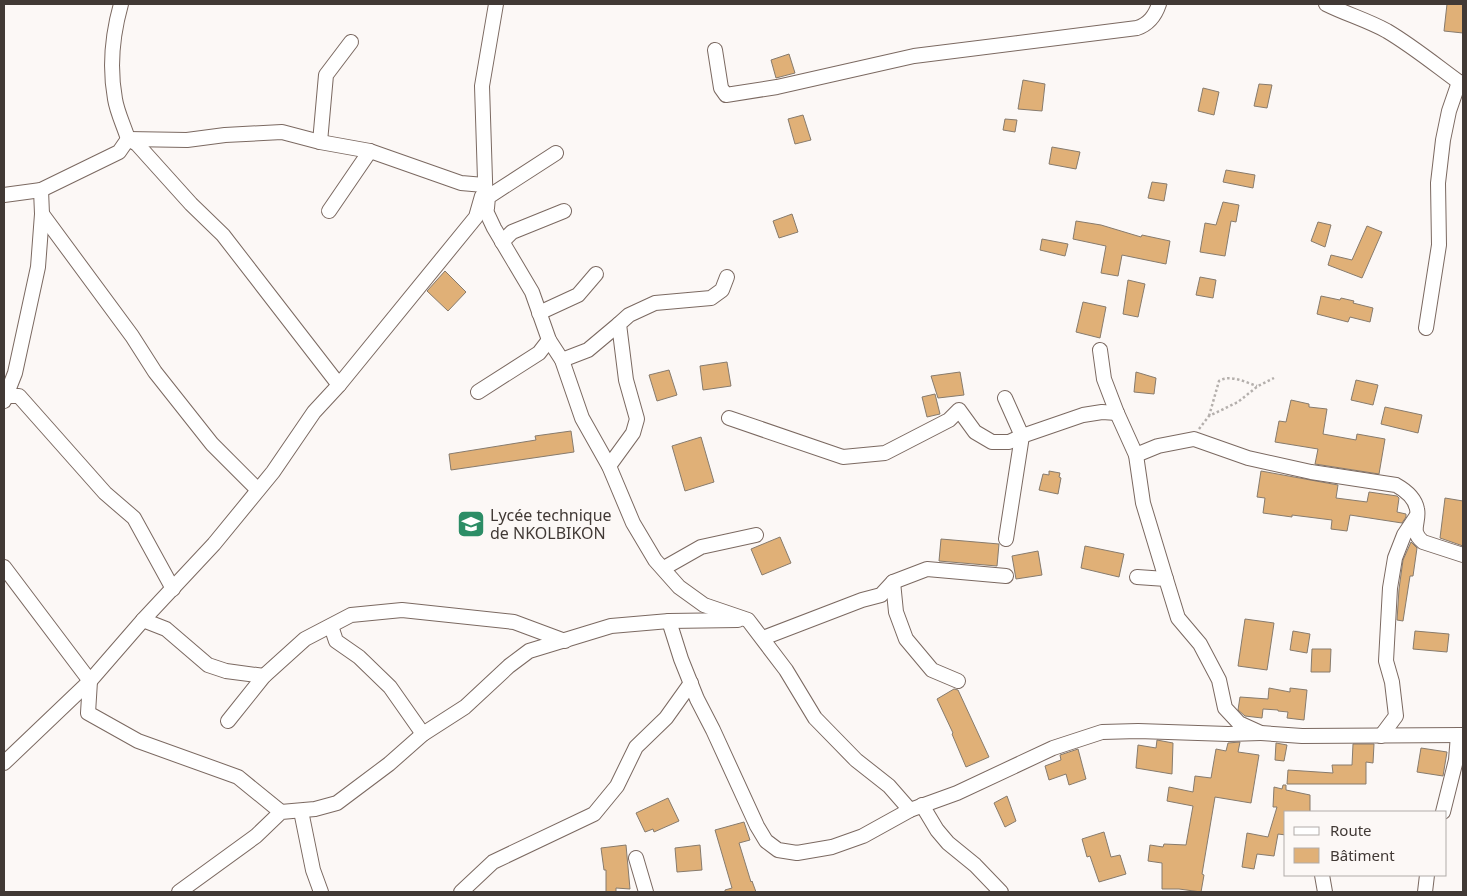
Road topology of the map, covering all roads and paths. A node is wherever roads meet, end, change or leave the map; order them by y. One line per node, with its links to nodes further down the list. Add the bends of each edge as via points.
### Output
1 (120, 4): 8 (street, via 110,62 115,100)
2 (496, 4): 12 (street, via 482,86)
3 (1159, 4): 6 (street, via 1151,20 1137,28 914,56 734,95 726,95 720,88)
4 (1326, 4): 7 (street, via 1387,31)
5 (351, 42): 9 (street, via 326,75)
6 (715, 50)
7 (1461, 84): 24 (street, via 1448,111 1443,140 1438,183 1439,245)
8 (128, 139): 9 (street, via 187,140 282,132); 13 (street, via 119,152); 29 (street, via 137,144 222,235)
9 (320, 142): 10 (street)
10 (370, 151): 12 (street, via 461,183); 15 (street)
11 (556, 153): 17 (street, via 488,198)
12 (484, 185): 17 (street); 29 (street, via 476,217)
13 (41, 190): 14 (street); 18 (street)
14 (4, 195)
15 (329, 211)
16 (564, 211): 19 (street, via 512,232)
17 (486, 212): 19 (street)
18 (42, 214): 32 (street, via 38,267 15,373); 41 (street, via 155,372 212,444)
19 (502, 242): 22 (street, via 532,292)
20 (596, 274): 22 (street, via 578,295)
21 (727, 277): 23 (street, via 722,290 711,298 655,303 629,315)
22 (540, 313): 25 (street)
23 (620, 324): 27 (street, via 588,350); 40 (street, via 626,380 637,419 633,432)
24 (1426, 328)
25 (548, 340): 27 (street); 31 (street, via 539,353)
26 (1100, 350): 34 (street, via 1104,379)
27 (562, 360): 40 (street, via 582,418)
28 (1274, 378): 30 (path)
29 (339, 385): 41 (street, via 314,412 273,472)
30 (1258, 386): 35 (path, via 1238,402); 35 (path, via 1229,378 1219,381)
31 (478, 392)
32 (5, 398): 52 (street, via 19,396 105,494 134,518)
33 (1006, 398): 37 (street)
34 (1117, 413): 37 (street, via 1083,415); 39 (street)
35 (1209, 416): 38 (path)
36 (730, 418): 37 (street, via 843,457 885,454 949,420 959,410 975,432 992,442 1009,442)
37 (1022, 436): 44 (street)
38 (1194, 439): 39 (street, via 1158,446); 42 (street, via 1248,458 1396,485 1412,499)
39 (1136, 455): 50 (street, via 1143,503)
40 (609, 466): 47 (street, via 633,524 655,560)
41 (257, 489): 52 (street)
42 (1417, 516): 45 (street, via 1416,532 1423,542); 67 (street, via 1404,535 1395,558 1390,588 1386,661 1396,716)
43 (756, 535): 47 (street, via 701,547)
44 (1006, 539)
45 (1463, 556)
46 (4, 567): 60 (street)
47 (664, 568): 54 (street, via 678,587 704,605)
48 (1006, 576): 51 (street, via 927,569)
49 (1137, 577): 50 (street)
50 (1166, 580): 64 (street, via 1178,618 1200,644 1219,680 1225,708 1239,723)
51 (893, 582): 57 (street, via 881,595); 61 (street, via 896,612 906,639 932,670)
52 (173, 589): 53 (street)
53 (142, 620): 59 (street, via 166,629 208,665); 60 (street)
54 (748, 620): 55 (street); 57 (street)
55 (669, 621): 58 (street, via 611,626); 62 (street)
56 (331, 626): 58 (street, via 351,615 402,610 514,622); 59 (street, via 306,639); 65 (street, via 336,641 359,657 390,687)
57 (763, 638): 69 (street, via 815,718 856,760)
58 (565, 641): 65 (street, via 529,651 465,707)
59 (264, 676): 63 (street)
60 (90, 681): 68 (street); 72 (street, via 88,713 138,741 238,777)
61 (958, 681)
62 (691, 683): 69 (street, via 756,826 766,841 778,850 797,853 832,847 863,836); 78 (street, via 666,718 636,747 617,786 594,814 493,862)
63 (228, 721)
64 (1261, 733): 67 (street); 69 (street, via 1102,732 1053,748 957,793)
65 (423, 734): 70 (street, via 338,803)
66 (1461, 735): 67 (street); 71 (street)
67 (1381, 736)
68 (4, 763)
69 (916, 808): 80 (street)
70 (300, 811): 72 (street); 77 (street)
71 (1443, 811)
72 (281, 812): 76 (street, via 256,836)
73 (636, 858): 79 (street)
74 (1322, 876): 81 (street)
75 (1427, 876): 82 (street)
76 (179, 892)
77 (321, 892)
78 (461, 892)
79 (646, 892)
80 (1001, 892)
81 (1325, 892)
82 (1425, 892)

